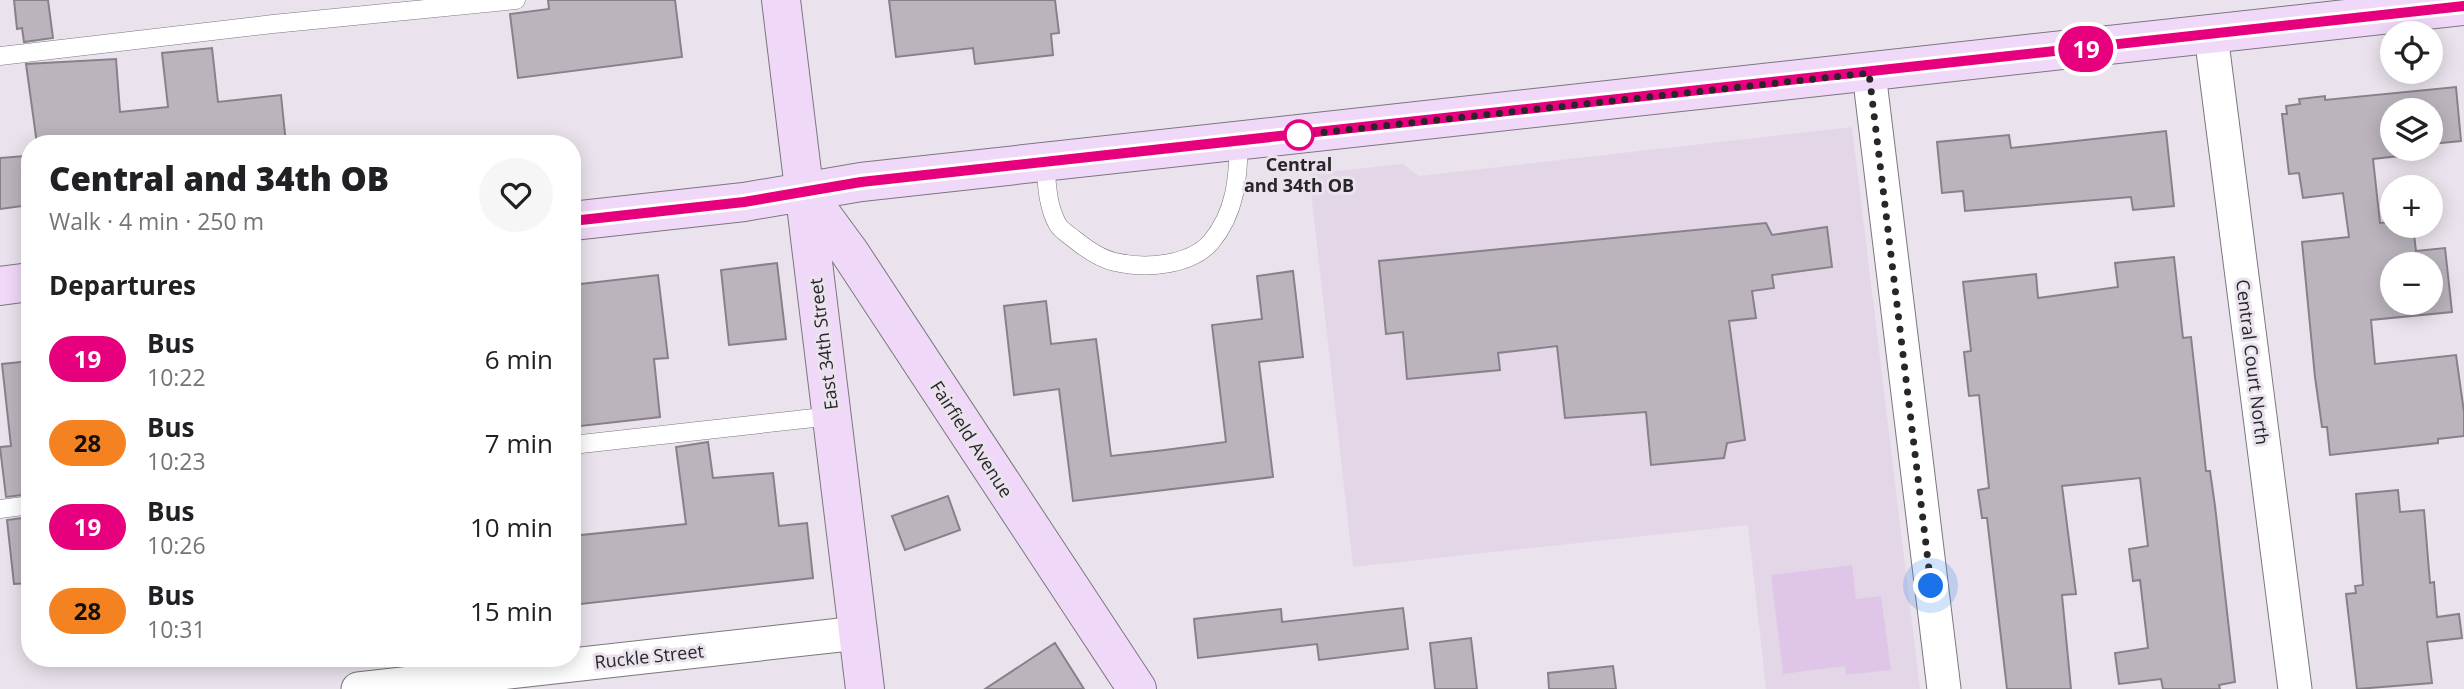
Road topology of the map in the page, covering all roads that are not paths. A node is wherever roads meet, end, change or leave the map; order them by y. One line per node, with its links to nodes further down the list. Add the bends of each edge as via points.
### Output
1 (516, 0): 6 (lane)
2 (780, 0): 10 (main road, East 34th Street)
3 (2424, 5): 4 (main road); 5 (main road)
4 (2464, 6)
5 (2211, 35): 7 (main road); 25 (street, Central Court North)
6 (0, 56)
7 (1869, 73): 8 (main road); 24 (street)
8 (1239, 141): 9 (main road); 9 (lane, via 1233,206 1210,243 1184,259 1146,266 1113,262 1058,226 1048,199)
9 (1045, 162): 10 (main road)
10 (805, 192): 11 (main road); 14 (main road, East 34th Street); 23 (main road, Fairfield Avenue, via 850,253)
11 (581, 220)
12 (21, 283): 13 (main road)
13 (0, 286)
14 (832, 416): 15 (lane); 18 (main road, East 34th Street)
15 (581, 444)
16 (21, 506): 17 (lane)
17 (0, 509)
18 (858, 633): 19 (street, Ruckle Street); 22 (main road, East 34th Street)
19 (581, 664)
20 (554, 667): 21 (street, Ruckle Street)
21 (358, 689)
22 (865, 689)
23 (1137, 689)
24 (1944, 689)
25 (2295, 689)

